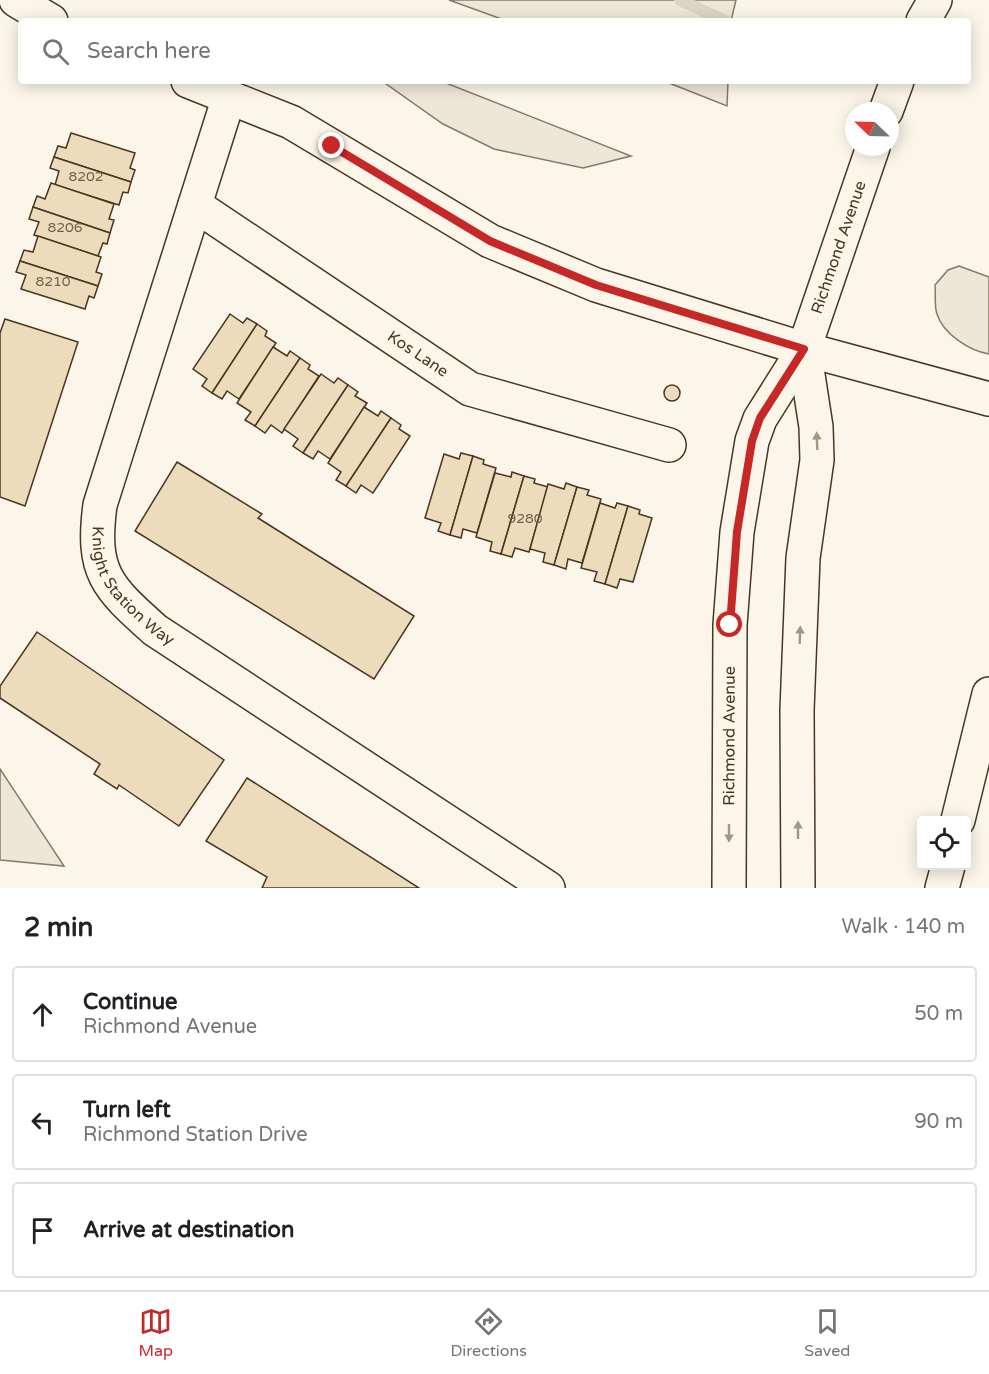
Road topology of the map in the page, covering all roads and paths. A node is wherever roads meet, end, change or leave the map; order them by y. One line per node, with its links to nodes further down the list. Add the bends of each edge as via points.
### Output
1 (16, 0): 3 (street)
2 (934, 0): 4 (street)
3 (46, 18)
4 (925, 18)
5 (196, 84): 7 (street)
6 (896, 84): 8 (street)
7 (229, 97): 10 (street, Knight Station Way); 11 (street, via 291,122 490,241 596,285)
8 (889, 102)
9 (870, 156): 11 (street, Richmond Avenue)
10 (195, 205): 13 (street, Kos Lane, via 470,389); 17 (street, Knight Station Way, via 100,505 95,539 103,572 114,590 155,630)
11 (804, 349): 12 (street); 18 (street, Richmond Avenue, one-way to 18, via 760,418 752,441 737,532 730,625); 19 (street, Richmond Avenue, one-way to 11, via 797,710 803,558 817,460)
12 (989, 399)
13 (669, 445)
14 (989, 694): 15 (street)
15 (959, 816)
16 (947, 870): 20 (street)
17 (548, 888)
18 (729, 888)
19 (798, 888)
20 (942, 888)

